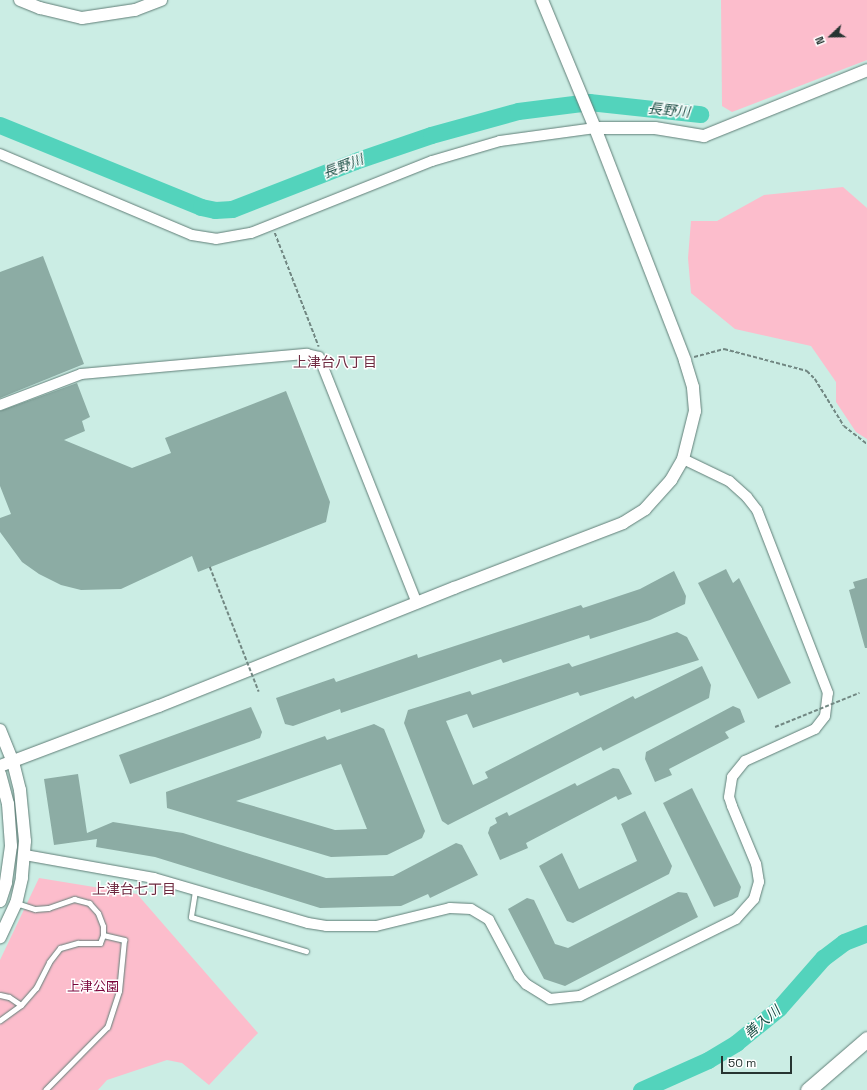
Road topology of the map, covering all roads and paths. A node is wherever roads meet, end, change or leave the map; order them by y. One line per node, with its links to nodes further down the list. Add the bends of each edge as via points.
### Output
1 (20, 0): 2 (street, via 40,8 82,18 135,10)
2 (161, 0)
3 (542, 0): 5 (street)
4 (867, 70): 5 (street, via 704,136 655,128)
5 (595, 128): 7 (street, via 500,141 432,161); 9 (street)
6 (0, 154): 7 (street, via 192,235 216,239 251,233)
7 (272, 225): 8 (path, via 319,341)
8 (320, 357): 10 (street, via 307,354 80,374); 14 (street)
9 (685, 360): 11 (path, via 724,349 807,371 815,379 844,426); 12 (street, via 695,411)
10 (0, 405)
11 (867, 444)
12 (683, 459): 14 (street, via 663,490 644,509 623,523); 23 (street, via 729,481 757,510 828,692 825,716 815,729 745,761 732,777 729,797 758,870 757,891 743,914 580,996 550,999 526,984 519,976 489,920 471,909 450,908 376,926 341,928 308,923)
13 (210, 567): 15 (path, bridge)
14 (417, 603): 19 (street)
15 (259, 692)
16 (859, 693): 17 (path, bridge)
17 (774, 727)
18 (0, 730): 19 (street)
19 (13, 762): 20 (street); 22 (street, via 23,812)
20 (0, 766)
21 (0, 774): 24 (street, via 8,804 11,846 6,883)
22 (25, 855): 23 (street, via 154,878); 25 (street)
23 (195, 891): 28 (lane, via 190,917)
24 (0, 901)
25 (16, 903): 26 (lane, via 35,909 48,908 74,899 89,903 98,912); 27 (street)
26 (103, 935): 30 (lane, via 100,943 78,943 60,948 49,962 36,988); 33 (lane, via 124,940 119,991 107,1027)
27 (0, 937)
28 (306, 951)
29 (0, 995): 30 (lane, via 9,997)
30 (21, 1005): 31 (lane)
31 (0, 1020)
32 (867, 1040): 34 (main road)
33 (45, 1090)
34 (808, 1090)

